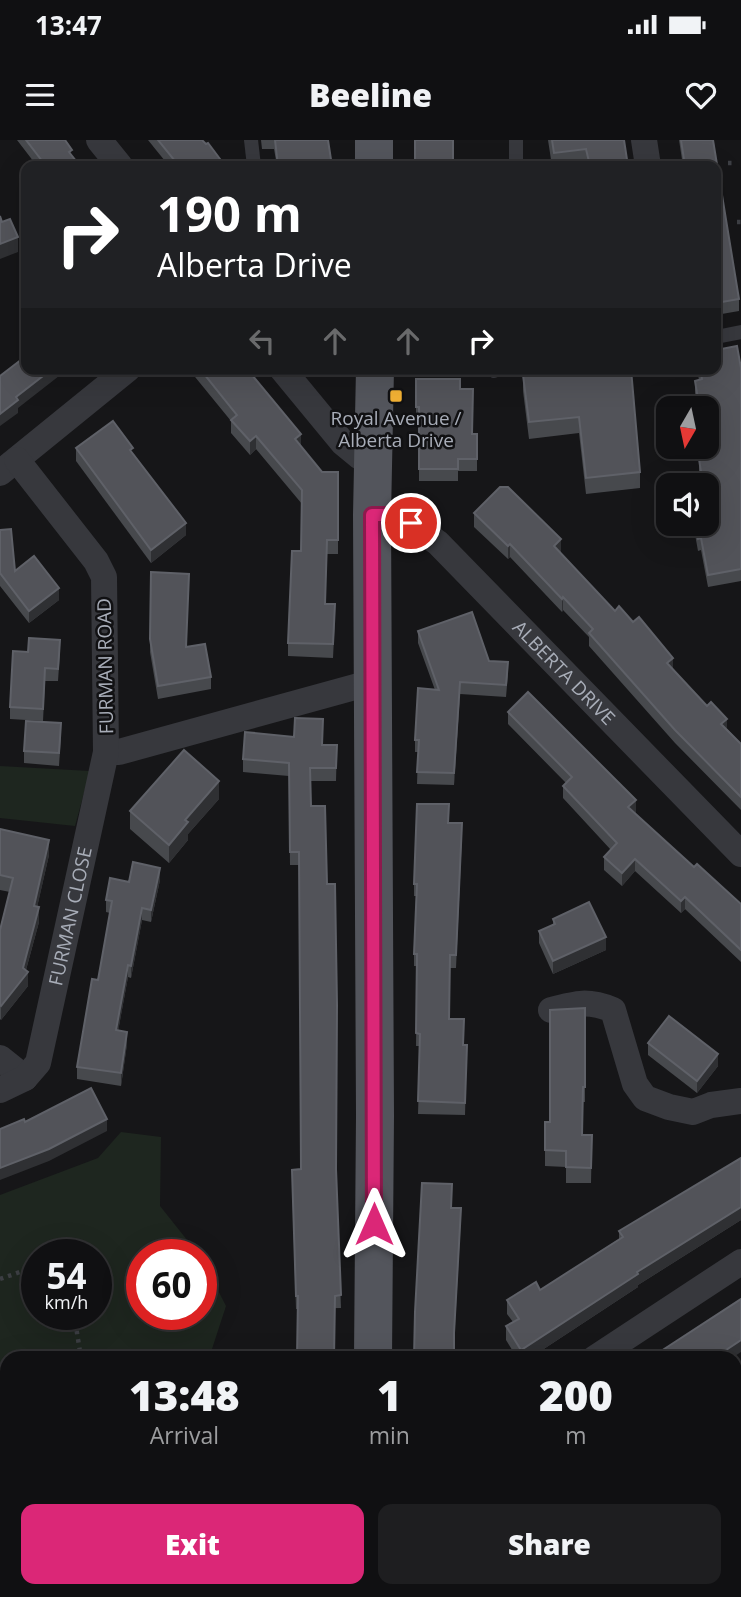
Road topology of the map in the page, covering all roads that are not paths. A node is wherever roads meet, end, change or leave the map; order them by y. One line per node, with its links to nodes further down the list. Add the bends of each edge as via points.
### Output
1 (99, 140): 6 (street)
2 (251, 140): 7 (lane)
3 (374, 140): 8 (main road)
4 (516, 140): 9 (lane)
5 (643, 140): 10 (street)
6 (116, 161)
7 (253, 161)
8 (374, 161)
9 (516, 161)
10 (647, 161)
11 (741, 332): 12 (lane)
12 (721, 336)
13 (121, 375): 17 (street)
14 (287, 375): 16 (street, via 343,443 360,457)
15 (375, 375): 16 (main road)
16 (373, 458): 18 (main road)
17 (8, 466): 20 (street, FURMAN ROAD, via 96,561 104,577)
18 (372, 515): 19 (main road); 21 (street, ALBERTA DRIVE, via 392,515 411,523 438,543)
19 (373, 681): 20 (street, FURMAN ROAD); 28 (main road)
20 (106, 752): 24 (street, FURMAN CLOSE, via 38,1063)
21 (741, 854)
22 (551, 1010): 26 (street, via 581,1002 613,1010 635,1084 645,1098 693,1112)
23 (0, 1058): 24 (street)
24 (25, 1078): 25 (street)
25 (0, 1090)
26 (741, 1101)
27 (741, 1262): 29 (street)
28 (373, 1351)
29 (606, 1351)

